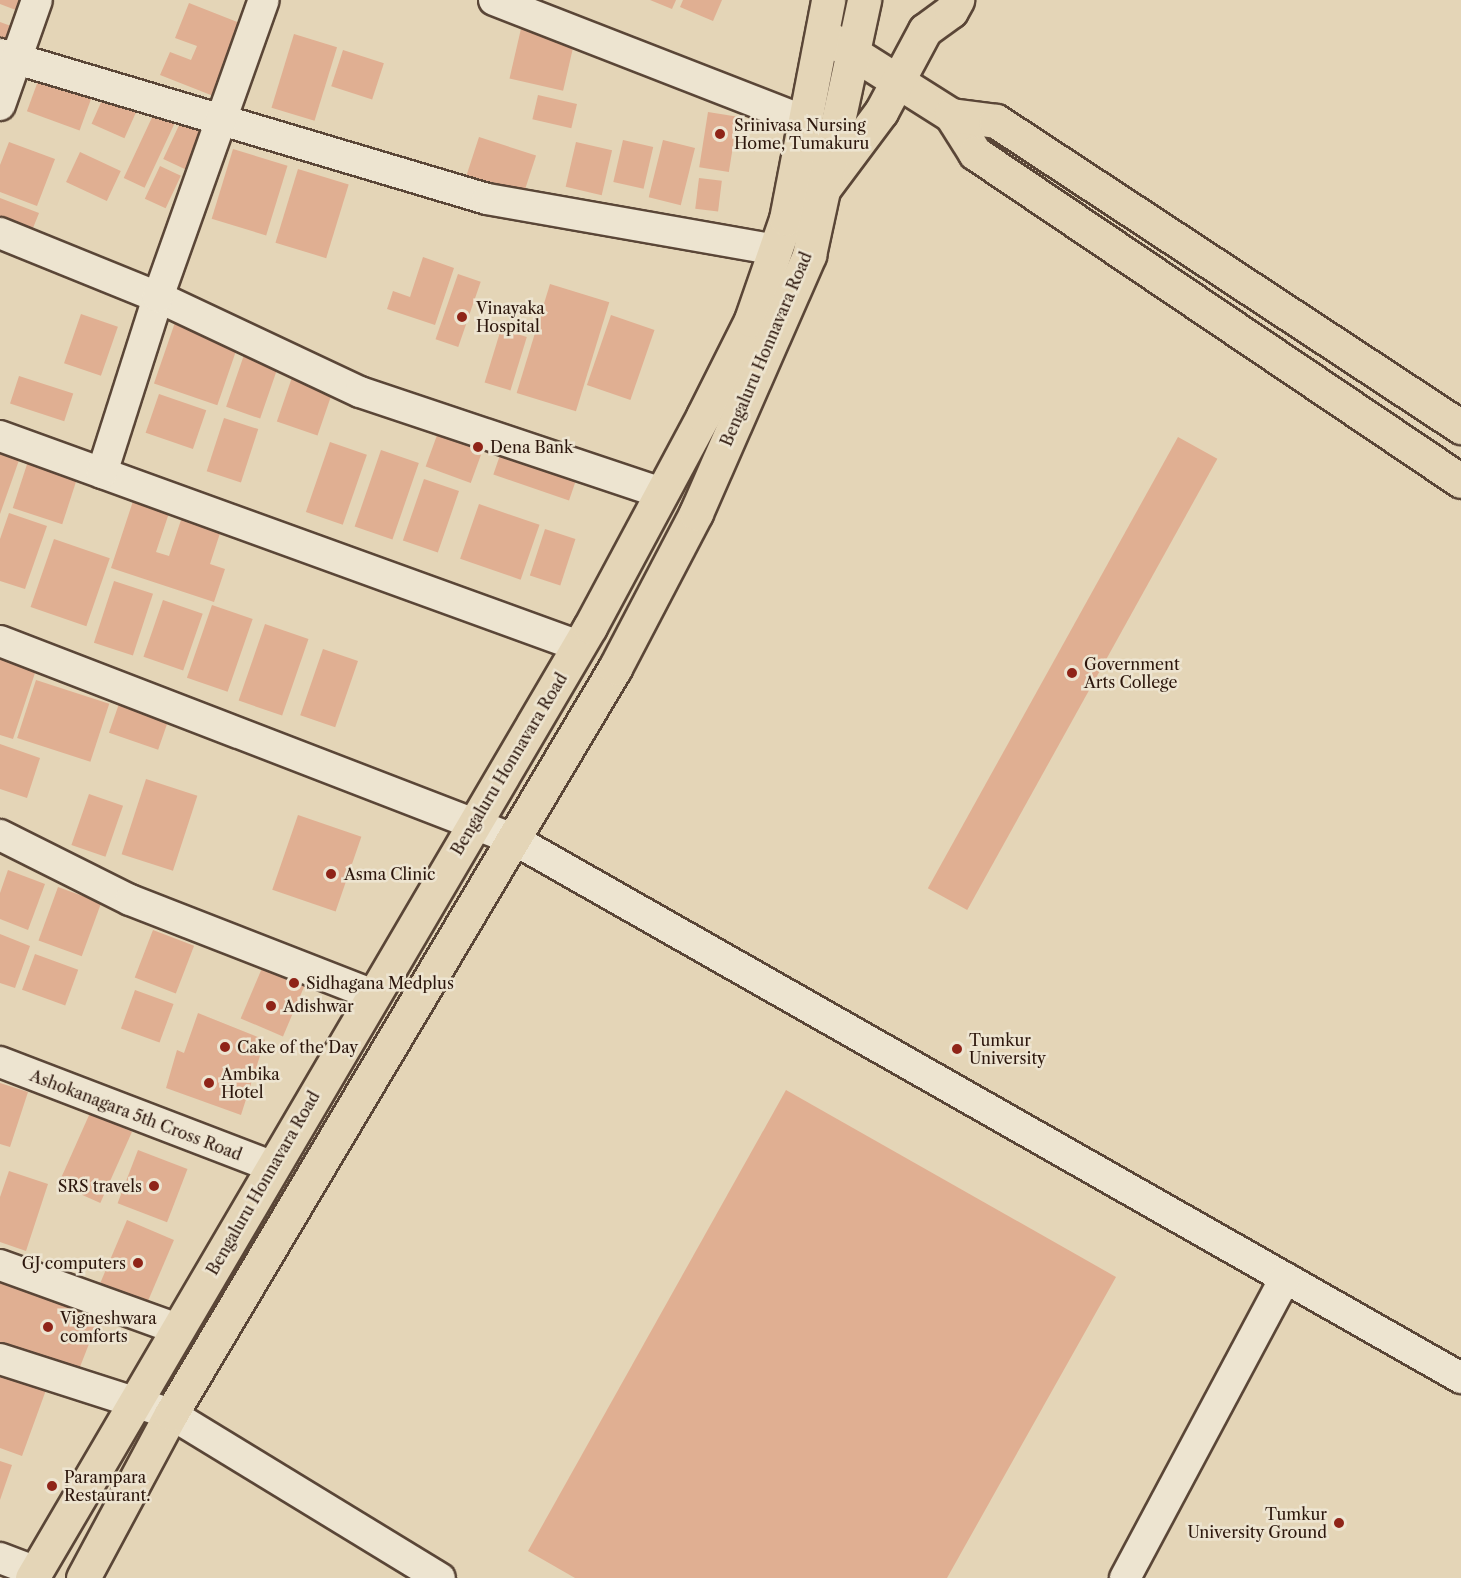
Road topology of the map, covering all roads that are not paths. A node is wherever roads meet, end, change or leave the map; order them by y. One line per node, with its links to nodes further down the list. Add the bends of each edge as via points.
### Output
1 (37, 0): 10 (street)
2 (264, 0): 14 (street)
3 (494, 0): 15 (street)
4 (828, 0): 8 (main road, Bengaluru Honnavara Road)
5 (864, 0): 9 (main road, Bengaluru Honnavara Road)
6 (957, 0): 7 (main road, via 951,11)
7 (924, 15): 11 (main road)
8 (821, 34): 9 (main road); 15 (main road, Bengaluru Honnavara Road)
9 (853, 52): 11 (main road); 16 (main road, Bengaluru Honnavara Road)
10 (9, 57): 12 (street); 14 (street)
11 (898, 80): 13 (main road); 16 (main road, via 856,150)
12 (0, 105)
13 (951, 115): 21 (main road, via 996,121); 24 (main road, via 975,153)
14 (223, 120): 19 (street, via 486,199); 20 (street)
15 (805, 121): 17 (main road, Bengaluru Honnavara Road)
16 (824, 188): 17 (main road); 30 (main road, Bengaluru Honnavara Road, via 809,255 696,513 615,668)
17 (789, 205): 19 (main road, Bengaluru Honnavara Road)
18 (0, 233): 20 (street)
19 (775, 250): 25 (main road, Bengaluru Honnavara Road, via 751,320)
20 (158, 297): 23 (street); 25 (street, via 360,392)
21 (1461, 427)
22 (0, 436): 23 (street)
23 (102, 473): 27 (street)
24 (1461, 481)
25 (662, 493): 27 (main road, Bengaluru Honnavara Road)
26 (0, 641): 28 (street)
27 (579, 646): 28 (main road, Bengaluru Honnavara Road)
28 (474, 824): 30 (street); 31 (main road, Bengaluru Honnavara Road)
29 (0, 835): 31 (street, via 130,900)
30 (513, 839): 35 (street); 40 (main road, Bengaluru Honnavara Road)
31 (374, 994): 33 (main road, Bengaluru Honnavara Road)
32 (0, 1062): 33 (street, Ashokanagara 5th Cross Road)
33 (273, 1167): 36 (main road, Bengaluru Honnavara Road)
34 (0, 1265): 36 (street)
35 (1285, 1278): 38 (street); 45 (street)
36 (178, 1329): 39 (main road, Bengaluru Honnavara Road)
37 (0, 1359): 39 (street)
38 (1461, 1378)
39 (135, 1402): 40 (street); 42 (main road, Bengaluru Honnavara Road)
40 (171, 1414): 43 (main road, Bengaluru Honnavara Road); 44 (street)
41 (0, 1558): 42 (street)
42 (34, 1575)
43 (83, 1578)
44 (440, 1578)
45 (1125, 1578)

